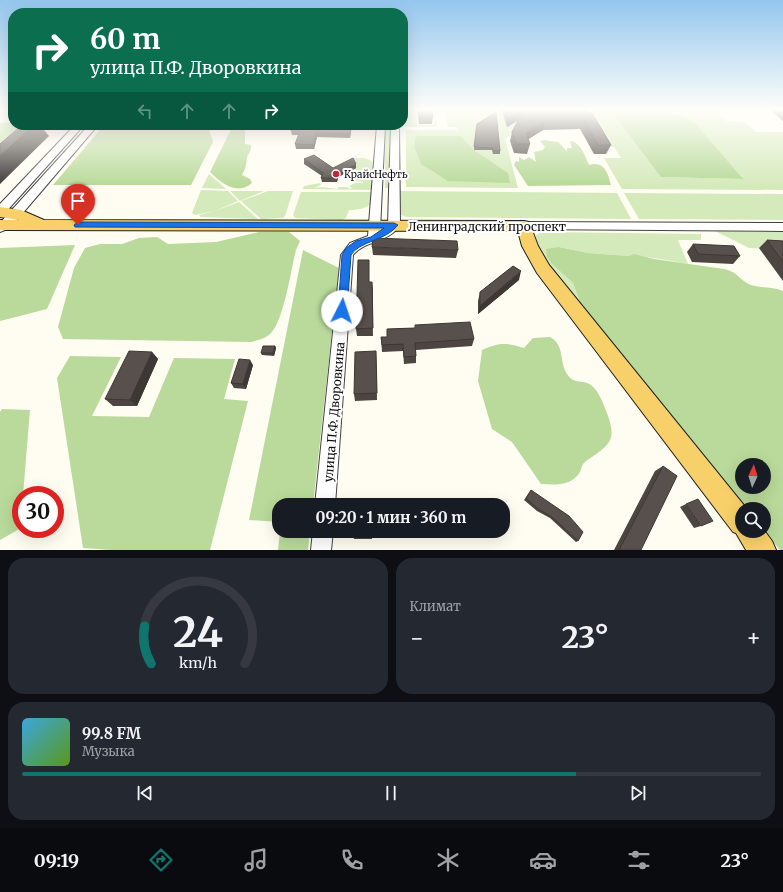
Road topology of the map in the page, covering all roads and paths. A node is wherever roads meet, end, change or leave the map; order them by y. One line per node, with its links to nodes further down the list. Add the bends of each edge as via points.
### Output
1 (72, 135): 6 (street)
2 (85, 135): 5 (street)
3 (380, 135): 11 (street)
4 (395, 135): 8 (street)
5 (16, 213): 6 (main road, Ленинградский проспект); 7 (main road, Ленинградский проспект)
6 (1, 220): 7 (main road, Ленинградский проспект)
7 (46, 225): 11 (main road, Ленинградский проспект)
8 (394, 225): 9 (main road, Ленинградский проспект); 11 (main road, Ленинградский проспект)
9 (524, 226): 10 (street, Ленинградский проспект); 13 (main road, via 530,246 543,269)
10 (783, 227)
11 (374, 232): 12 (street, улица П.Ф. Дворовкина, via 351,248 347,255)
12 (326, 498)
13 (735, 514)
14 (322, 538): 16 (street)
15 (754, 538): 17 (main road)
16 (321, 550)
17 (763, 550)

